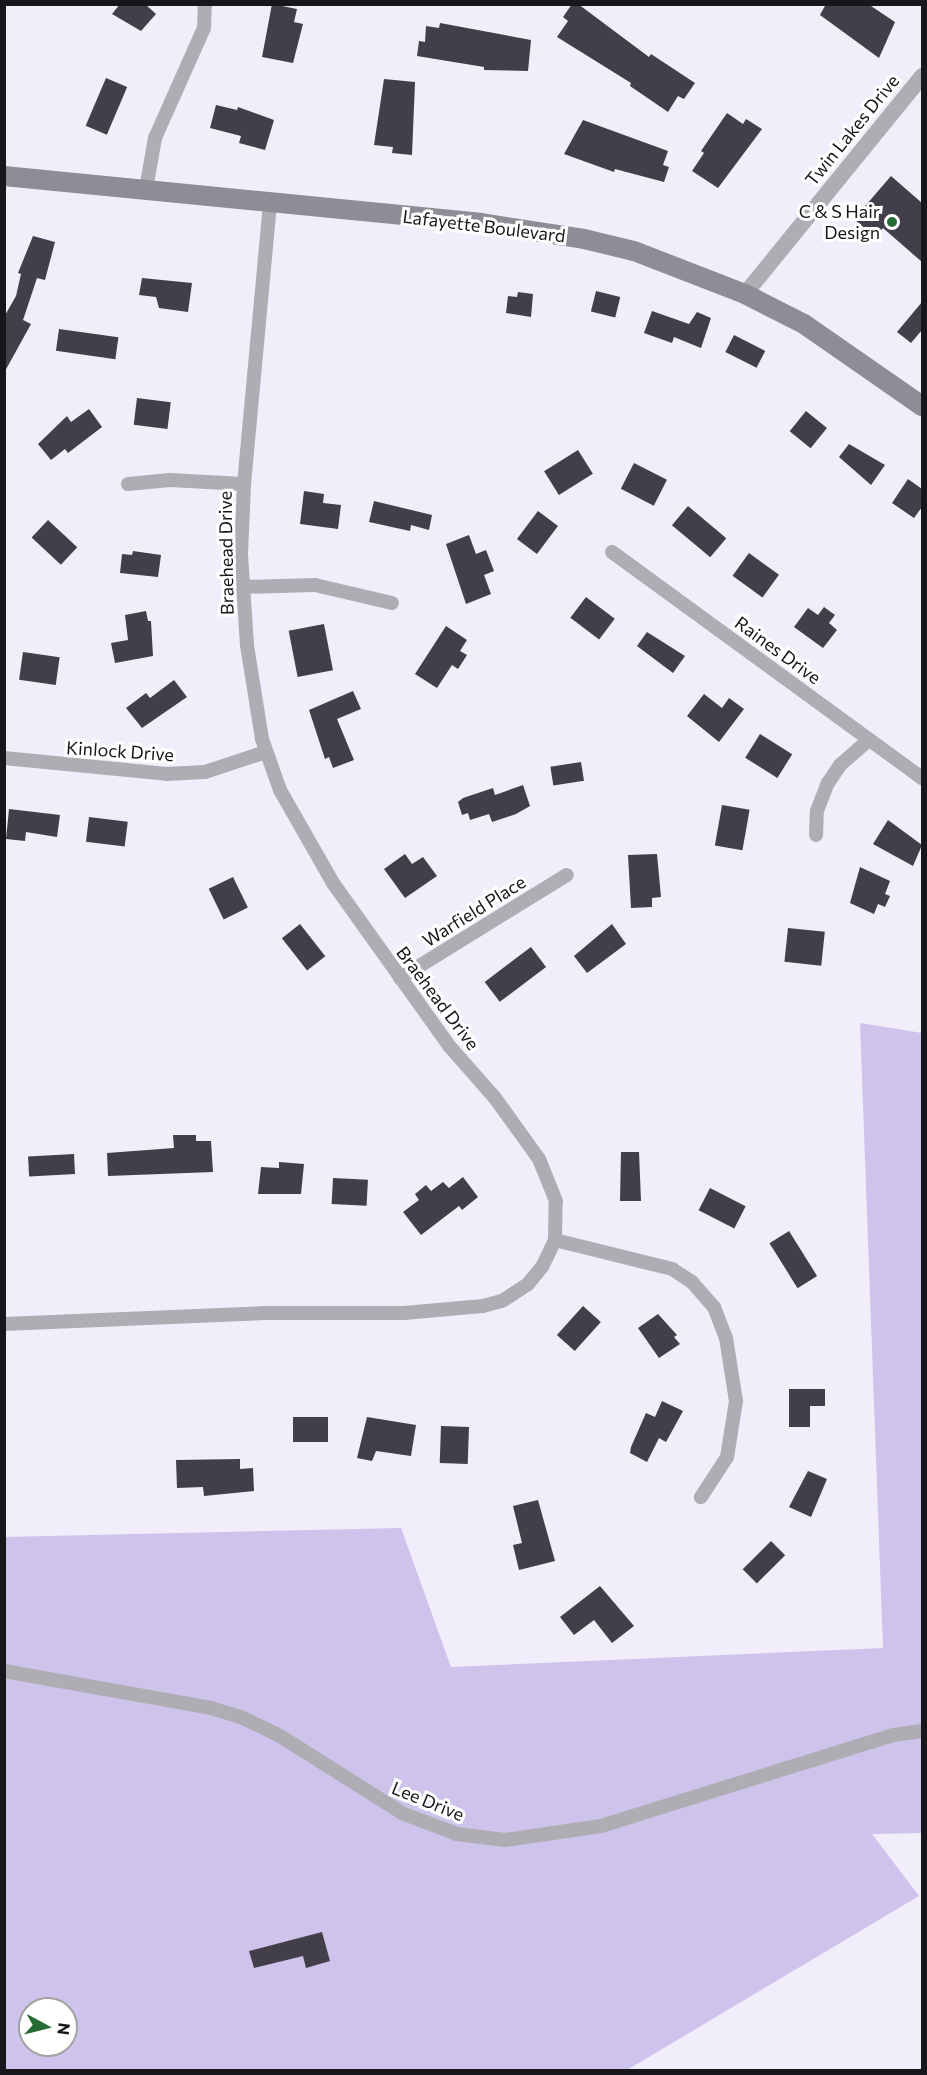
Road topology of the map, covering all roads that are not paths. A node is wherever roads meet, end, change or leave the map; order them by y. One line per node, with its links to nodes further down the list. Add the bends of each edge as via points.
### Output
1 (205, 4): 4 (street, via 204,28 156,138)
2 (922, 76): 6 (street, Twin Lakes Drive)
3 (4, 176): 4 (main road, Lafayette Boulevard)
4 (146, 189): 5 (main road, Lafayette Boulevard)
5 (270, 202): 6 (main road, Lafayette Boulevard, via 480,223 584,238 673,263); 9 (street, Braehead Drive)
6 (745, 294): 7 (main road, Lafayette Boulevard, via 804,324)
7 (922, 406)
8 (128, 484): 9 (street, via 170,480)
9 (243, 484): 11 (street, Braehead Drive)
10 (612, 552): 13 (street, Raines Drive)
11 (242, 587): 12 (street, via 315,585); 14 (street, Braehead Drive, via 254,702)
12 (392, 603)
13 (869, 740): 16 (street, Raines Drive); 17 (street, via 840,765 828,783 818,811)
14 (266, 752): 15 (street, Kinlock Drive, via 205,772 166,774); 19 (street, Braehead Drive, via 293,814 333,884)
15 (4, 758)
16 (922, 778)
17 (816, 835)
18 (567, 875): 19 (street, Warfield Place)
19 (400, 978): 20 (street, Braehead Drive, via 538,1159 556,1201)
20 (555, 1240): 21 (street, Braehead Drive, via 546,1261 528,1284 502,1301 483,1306 404,1313 265,1313); 22 (street, via 672,1269 692,1282 714,1307 734,1378 735,1411 727,1458)
21 (4, 1324)
22 (701, 1497)
23 (4, 1671): 24 (street, Lee Drive, via 211,1708 243,1718 280,1736 347,1782 404,1814 457,1834 505,1840 601,1826 882,1739)
24 (922, 1731)

